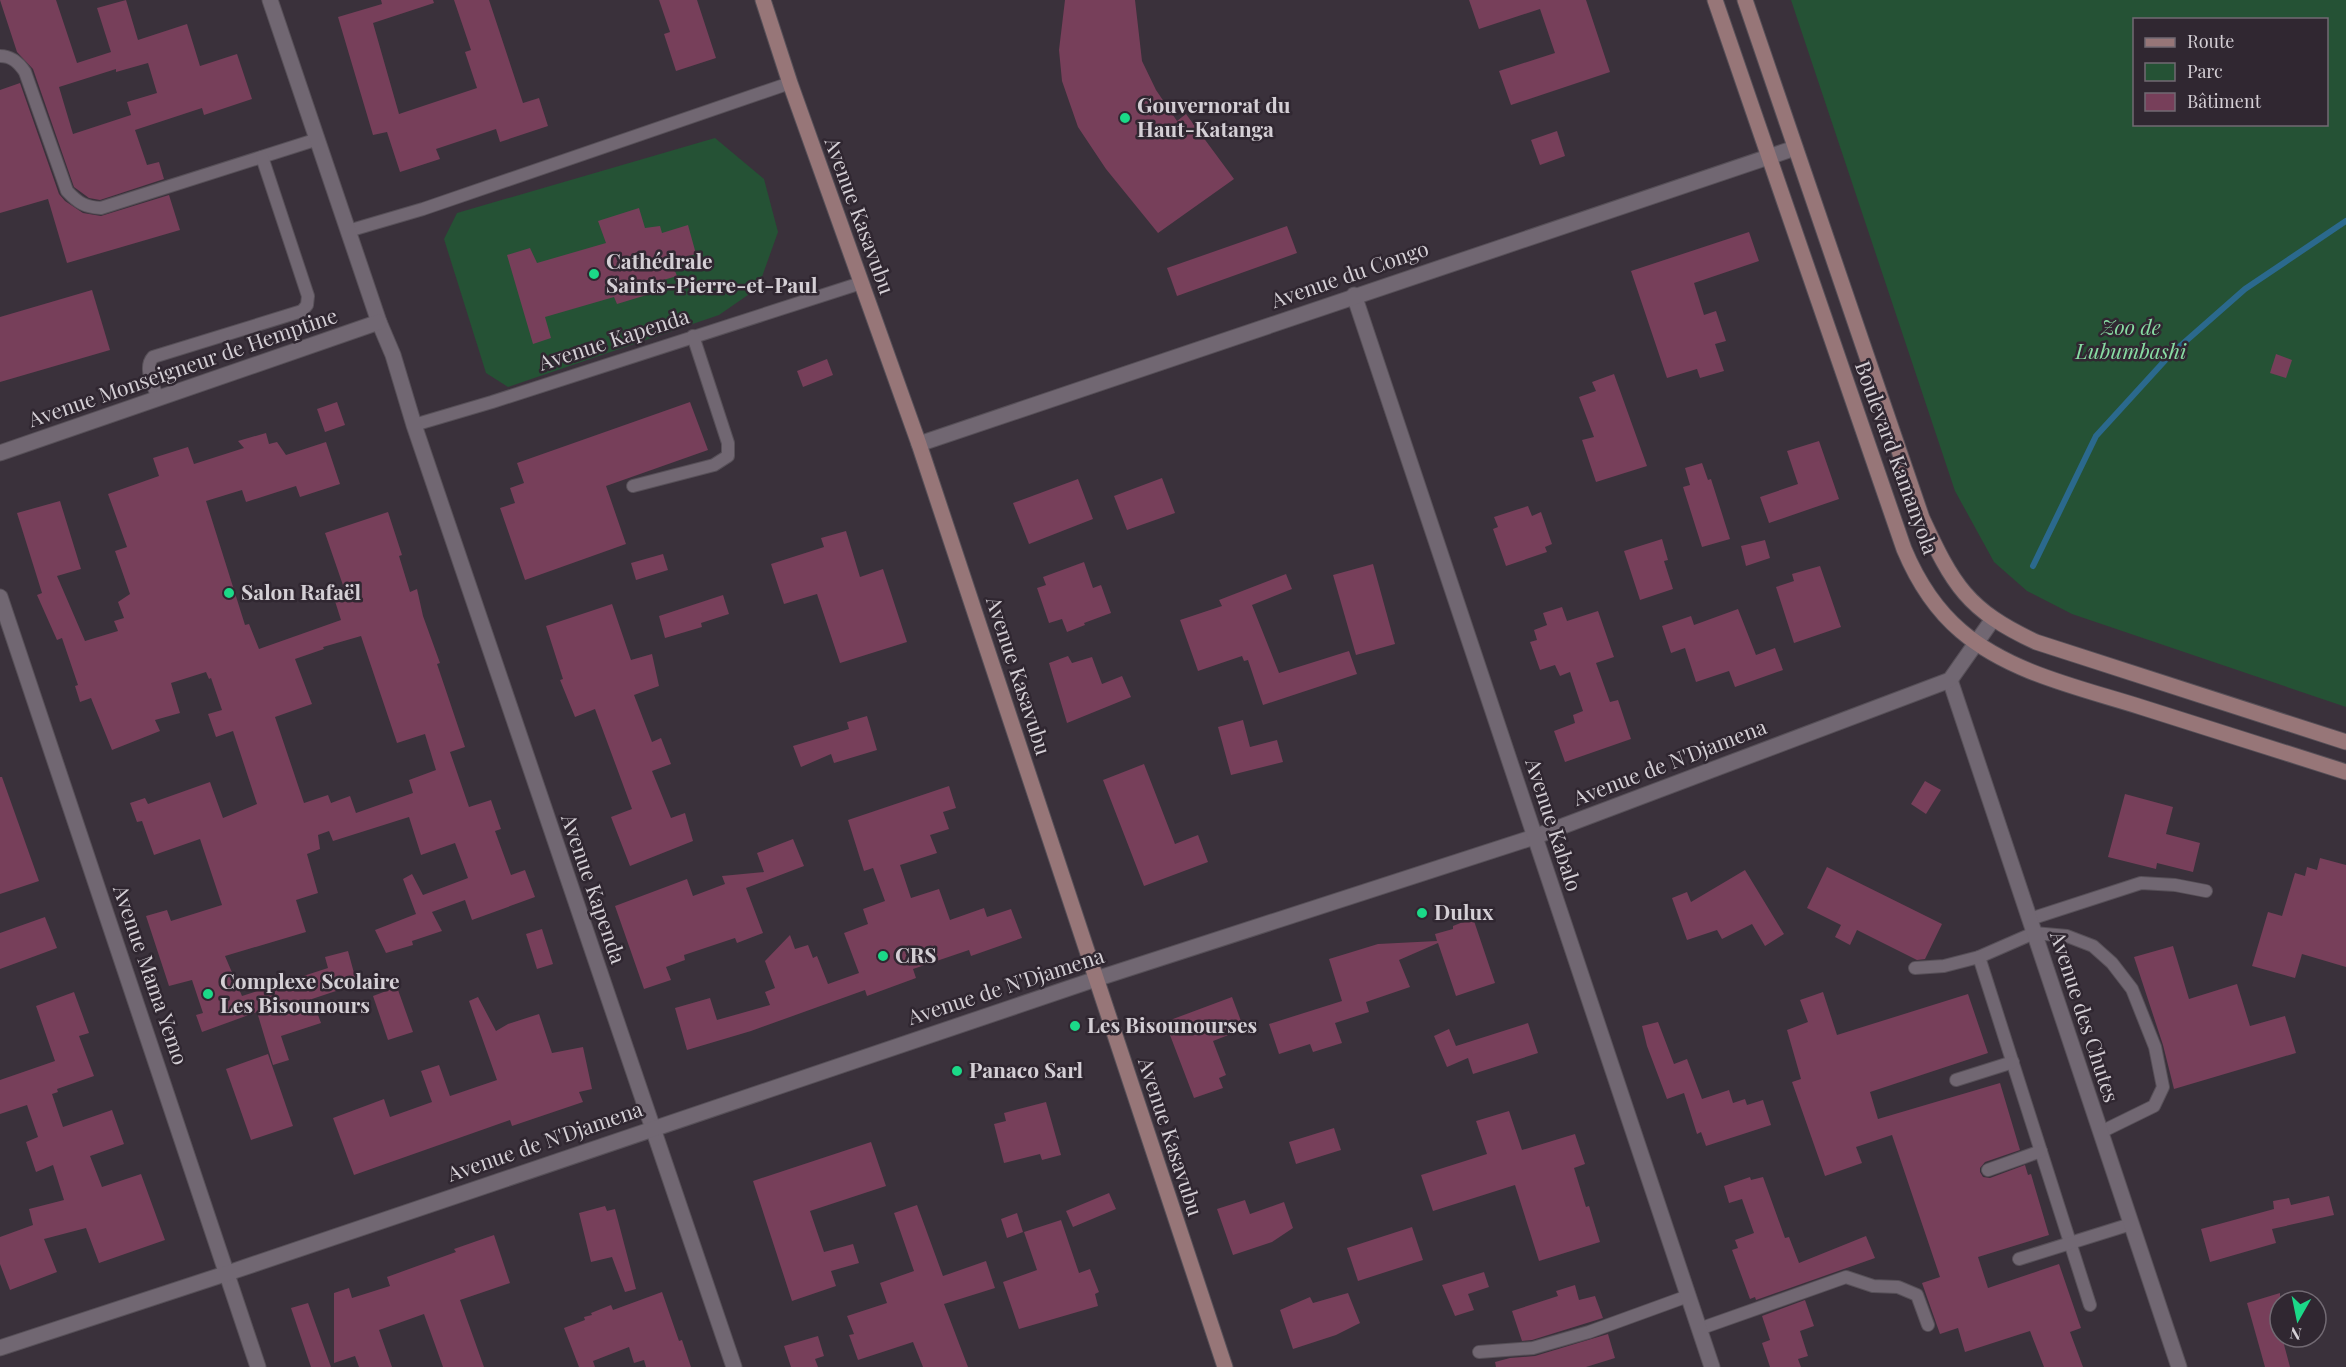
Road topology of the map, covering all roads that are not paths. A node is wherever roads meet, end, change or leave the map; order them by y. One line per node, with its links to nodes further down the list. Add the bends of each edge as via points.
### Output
1 (270, 0): 7 (street, Avenue Kapenda)
2 (763, 0): 6 (main road, Avenue Kasavubu)
3 (1715, 0): 10 (main road, Boulevard Kamanyola)
4 (1745, 0): 8 (main road, Boulevard Kamanyola)
5 (0, 56): 9 (lane, via 18,61 25,72 67,191 87,207 102,208)
6 (790, 83): 11 (lane, via 436,205); 12 (main road, Avenue Kasavubu)
7 (318, 139): 9 (lane); 11 (street, Avenue Kapenda)
8 (1795, 148): 10 (street, Avenue du Congo); 22 (main road, Boulevard Kamanyola, via 1922,518 1952,579)
9 (262, 157): 16 (lane, via 308,305 302,311 153,357 149,369)
10 (1768, 157): 13 (street, Avenue du Congo); 23 (main road, Boulevard Kamanyola, via 1904,549 1936,605)
11 (348, 231): 14 (street, Avenue Kapenda)
12 (861, 283): 15 (lane, Avenue Kapenda); 18 (main road, Avenue Kasavubu)
13 (1354, 295): 18 (street, Avenue du Congo); 27 (street, Avenue Kabalo)
14 (380, 322): 16 (street, Avenue Monseigneur de Hemptine); 17 (street, Avenue Kapenda)
15 (693, 336): 17 (lane, Avenue Kapenda); 20 (lane, via 728,443 728,456 714,465)
16 (158, 399): 19 (street, Avenue Monseigneur de Hemptine)
17 (414, 424): 35 (street, Avenue Kapenda)
18 (919, 444): 32 (main road, Avenue Kasavubu)
19 (0, 453)
20 (633, 486)
21 (0, 597): 42 (street, Avenue Mama Yemo)
22 (1993, 619): 23 (street); 25 (main road, Boulevard Kamanyola, via 2036,642)
23 (1976, 643): 24 (street); 26 (main road, Boulevard Kamanyola, via 2025,669)
24 (1950, 680): 27 (street, Avenue de N'Djamena); 29 (street, Avenue des Chutes)
25 (2346, 742)
26 (2346, 772)
27 (1534, 837): 32 (street, Avenue de N'Djamena); 43 (street, Avenue Kabalo)
28 (2206, 891): 29 (lane, via 2141,883)
29 (2032, 926): 30 (lane); 36 (street, Avenue des Chutes); 36 (lane, via 2093,946 2112,963 2132,989 2155,1047 2163,1088 2154,1106)
30 (1978, 957): 31 (lane, via 1944,966); 33 (lane)
31 (1915, 968)
32 (1096, 979): 35 (street, Avenue de N'Djamena); 51 (main road, Avenue Kasavubu)
33 (2013, 1062): 34 (lane); 37 (lane)
34 (1956, 1080)
35 (652, 1128): 42 (street, Avenue de N'Djamena); 50 (street, Avenue Kapenda)
36 (2101, 1132): 39 (street, Avenue des Chutes)
37 (2041, 1151): 38 (lane); 40 (lane)
38 (1988, 1170)
39 (2131, 1224): 40 (lane); 53 (street, Avenue des Chutes)
40 (2071, 1243): 41 (lane); 44 (lane)
41 (2019, 1259)
42 (228, 1273): 47 (street, Avenue de N'Djamena); 49 (street, Avenue Mama Yemo)
43 (1688, 1296): 46 (street, Avenue Kabalo); 48 (lane, via 1533,1348)
44 (2090, 1305)
45 (1928, 1325): 46 (lane, via 1917,1295 1898,1287 1873,1286 1846,1277)
46 (1699, 1329): 52 (street, Avenue Kabalo)
47 (0, 1348)
48 (1479, 1352)
49 (258, 1367)
50 (734, 1367)
51 (1225, 1367)
52 (1712, 1367)
53 (2179, 1367)

